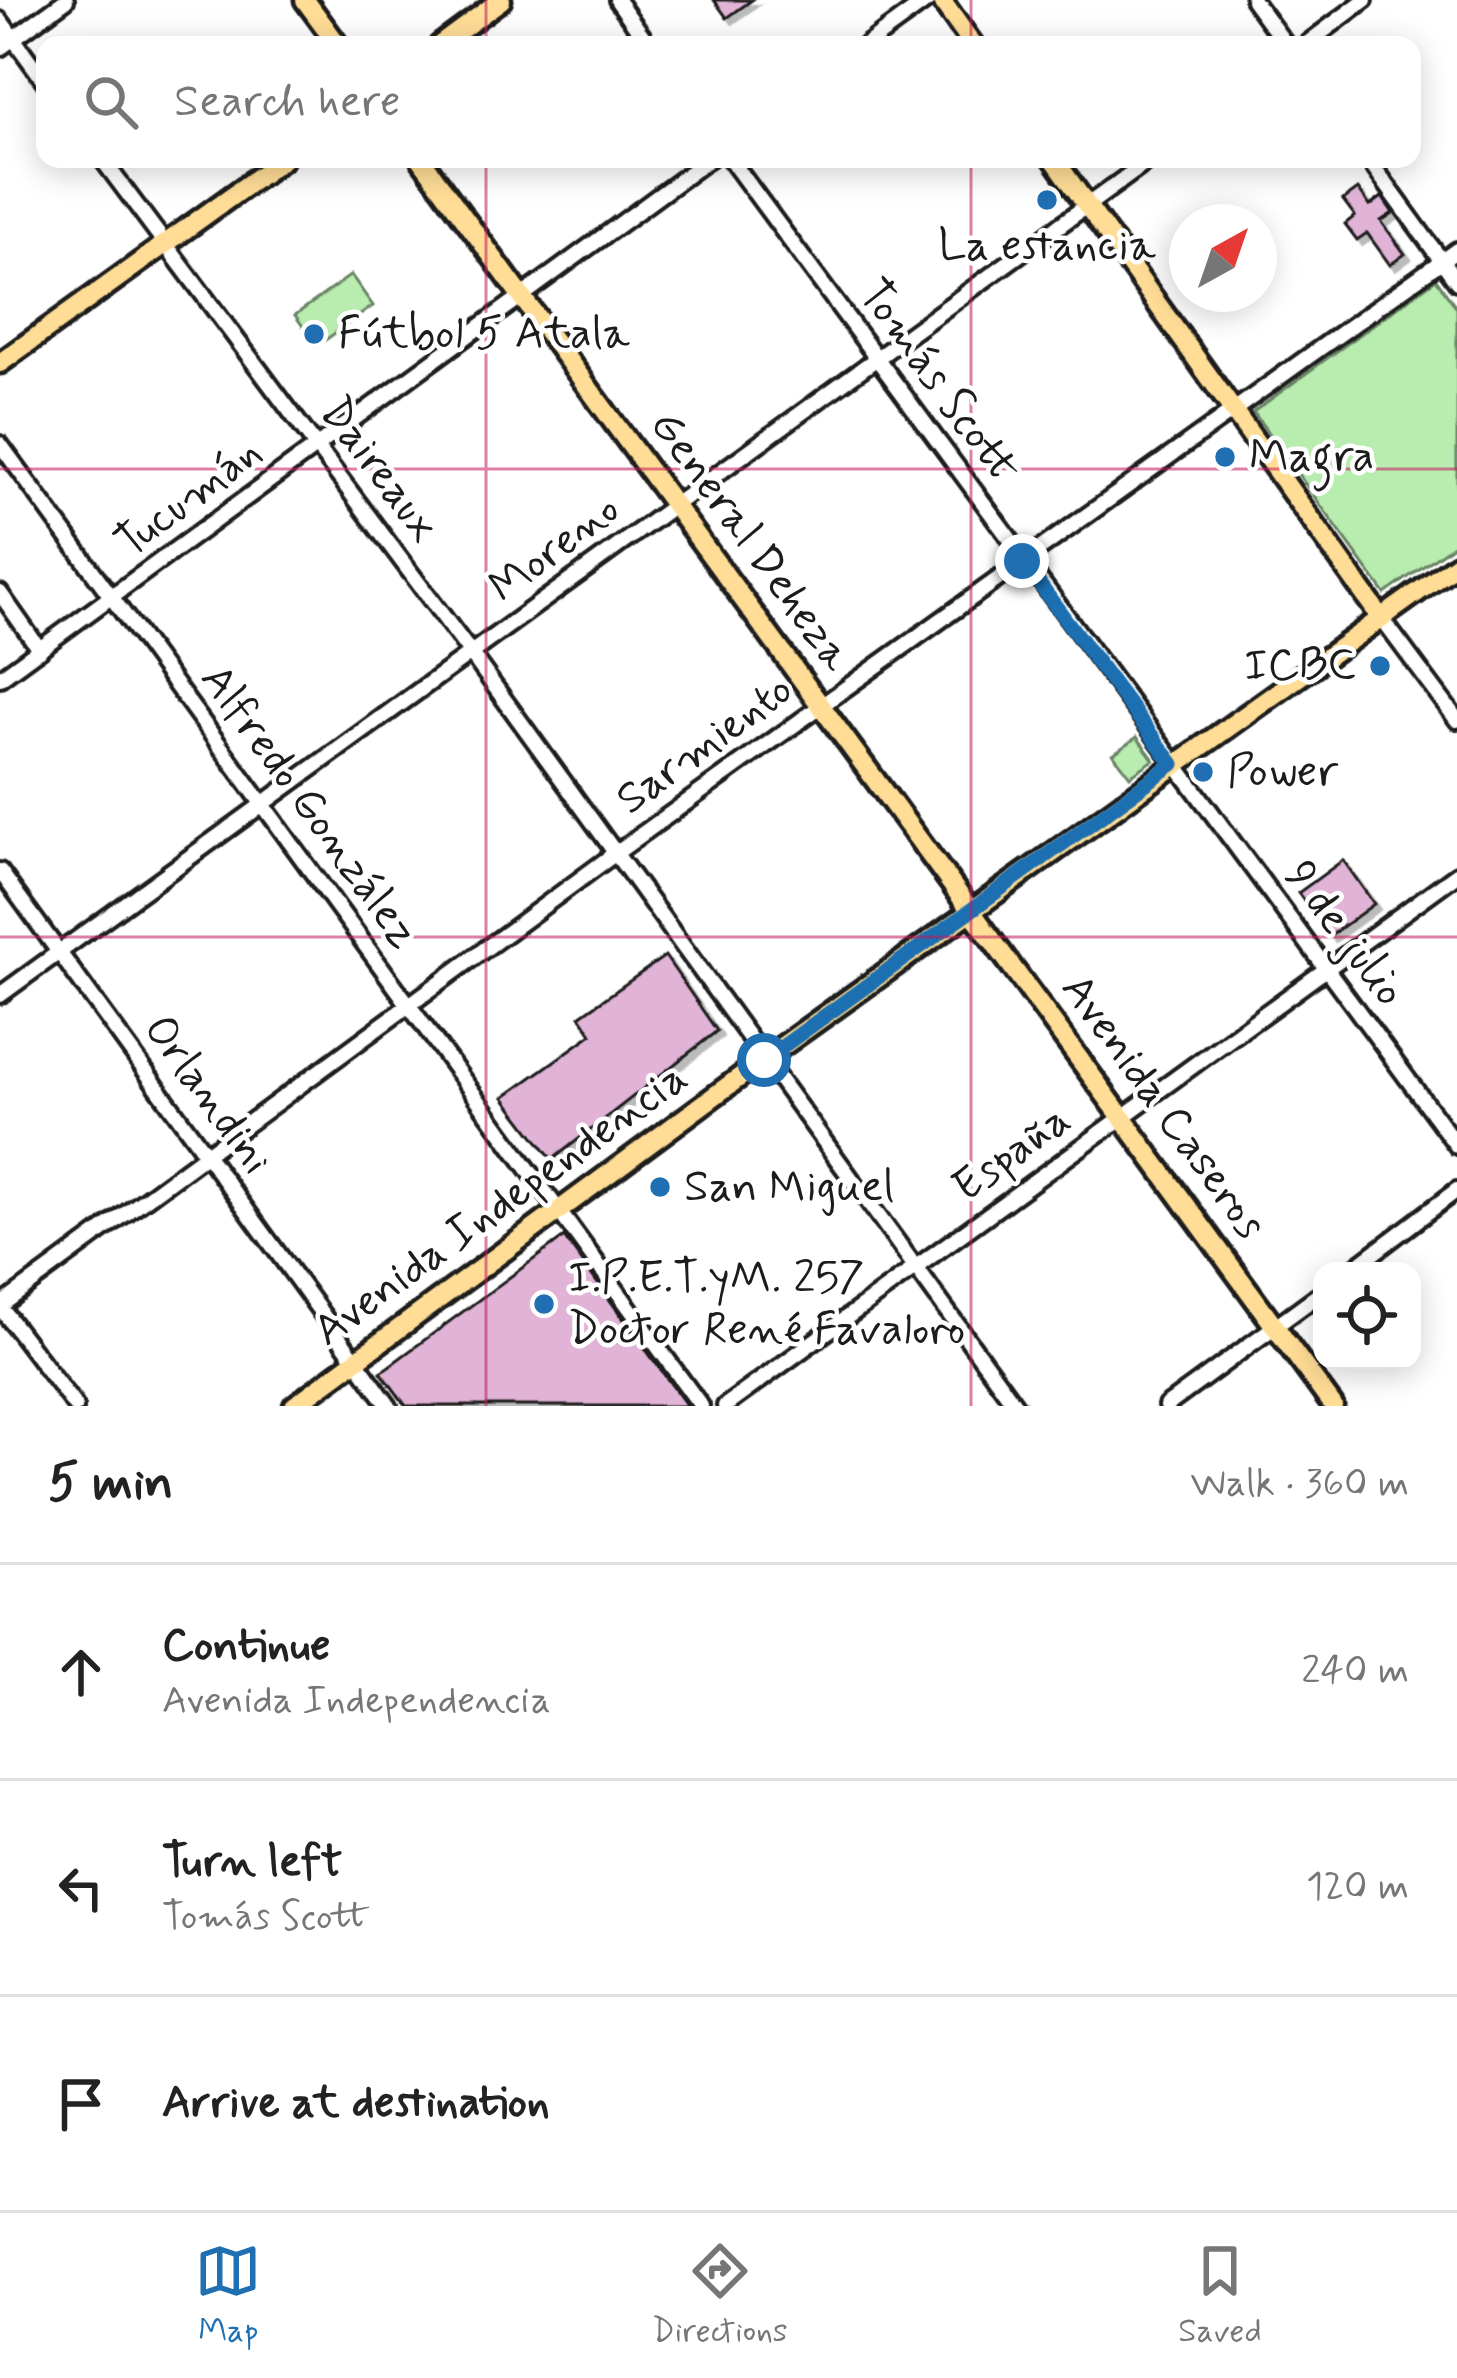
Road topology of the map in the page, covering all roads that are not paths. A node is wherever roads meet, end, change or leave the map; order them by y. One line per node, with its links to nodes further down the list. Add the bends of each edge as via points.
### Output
1 (66, 0): 17 (street)
2 (305, 0): 10 (main road)
3 (501, 0): 11 (main road)
4 (617, 0): 12 (street)
5 (928, 0): 13 (street)
6 (941, 0): 14 (main road)
7 (1253, 0): 15 (street)
8 (1365, 0): 16 (street)
9 (0, 20): 17 (street)
10 (331, 36)
11 (452, 36)
12 (643, 36)
13 (878, 36)
14 (967, 36)
15 (1279, 36)
16 (1317, 36)
17 (6, 43): 18 (street)
18 (36, 73)
19 (109, 168): 28 (street, Daireaux)
20 (270, 168): 28 (main road)
21 (427, 168): 32 (main road, General Deheza)
22 (697, 168): 32 (street, Tucumán)
23 (737, 168): 33 (street, Tomás Scott)
24 (1061, 168): 27 (main road)
25 (1139, 168): 27 (street, Moreno)
26 (1375, 168): 30 (street)
27 (1088, 206): 33 (street, Moreno); 35 (main road)
28 (164, 244): 34 (main road); 37 (street, Daireaux)
29 (1457, 250): 30 (street, Sarmiento)
30 (1442, 261): 31 (street); 35 (street, Sarmiento)
31 (1457, 282)
32 (520, 297): 37 (street, Tucumán); 38 (main road, General Deheza)
33 (877, 358): 38 (street, Moreno); 39 (street, Tomás Scott)
34 (0, 364)
35 (1232, 413): 39 (street, Sarmiento); 43 (main road)
36 (0, 444): 42 (street, Alfredo González)
37 (317, 447): 42 (street, Tucumán); 45 (street, Daireaux)
38 (675, 504): 45 (street, Moreno); 47 (main road, General Deheza)
39 (1022, 561): 47 (street, Sarmiento); 49 (street, Tomás Scott)
40 (1457, 564): 43 (main road, Avenida Independencia)
41 (0, 593): 44 (street)
42 (113, 600): 44 (street, Tucumán); 50 (street, Alfredo González)
43 (1382, 619): 48 (street); 49 (main road, Avenida Independencia)
44 (40, 650): 46 (street, Tucumán)
45 (472, 655): 50 (street, Moreno); 51 (street, Daireaux)
46 (0, 678)
47 (822, 705): 51 (street, Sarmiento); 54 (main road, General Deheza)
48 (1457, 720)
49 (1173, 764): 54 (main road, Avenida Independencia); 56 (street, 9 de julio)
50 (265, 807): 55 (street, Moreno); 58 (street, Alfredo González)
51 (613, 855): 58 (street, Sarmiento); 59 (street, Daireaux)
52 (0, 871): 55 (street, Orlandini)
53 (1457, 874): 56 (street, España)
54 (973, 913): 59 (main road, Avenida Independencia); 60 (main road, Avenida Caseros)
55 (59, 952): 57 (street, Moreno); 62 (street, Orlandini)
56 (1325, 969): 60 (street, España); 61 (street, 9 de julio)
57 (0, 995)
58 (410, 1005): 62 (street, Sarmiento); 64 (street, Alfredo González)
59 (764, 1060): 64 (main road, Avenida Independencia); 66 (street, Daireaux)
60 (1123, 1118): 66 (street, España); 69 (main road, Avenida Caseros)
61 (1457, 1146)
62 (208, 1158): 68 (street, Sarmiento); 70 (street, Orlandini)
63 (1457, 1190): 65 (street)
64 (561, 1212): 70 (main road, Avenida Independencia); 74 (street, Alfredo González)
65 (1362, 1262)
66 (914, 1269): 75 (street, España); 76 (street, Daireaux)
67 (1313, 1299): 69 (street)
68 (0, 1307): 71 (street)
69 (1276, 1327): 77 (street); 78 (main road, Avenida Caseros)
70 (356, 1361): 72 (main road, Avenida Independencia); 73 (street, Orlandini)
71 (75, 1406)
72 (294, 1406)
73 (389, 1406)
74 (701, 1406)
75 (724, 1406)
76 (1016, 1406)
77 (1166, 1406)
78 (1333, 1406)

